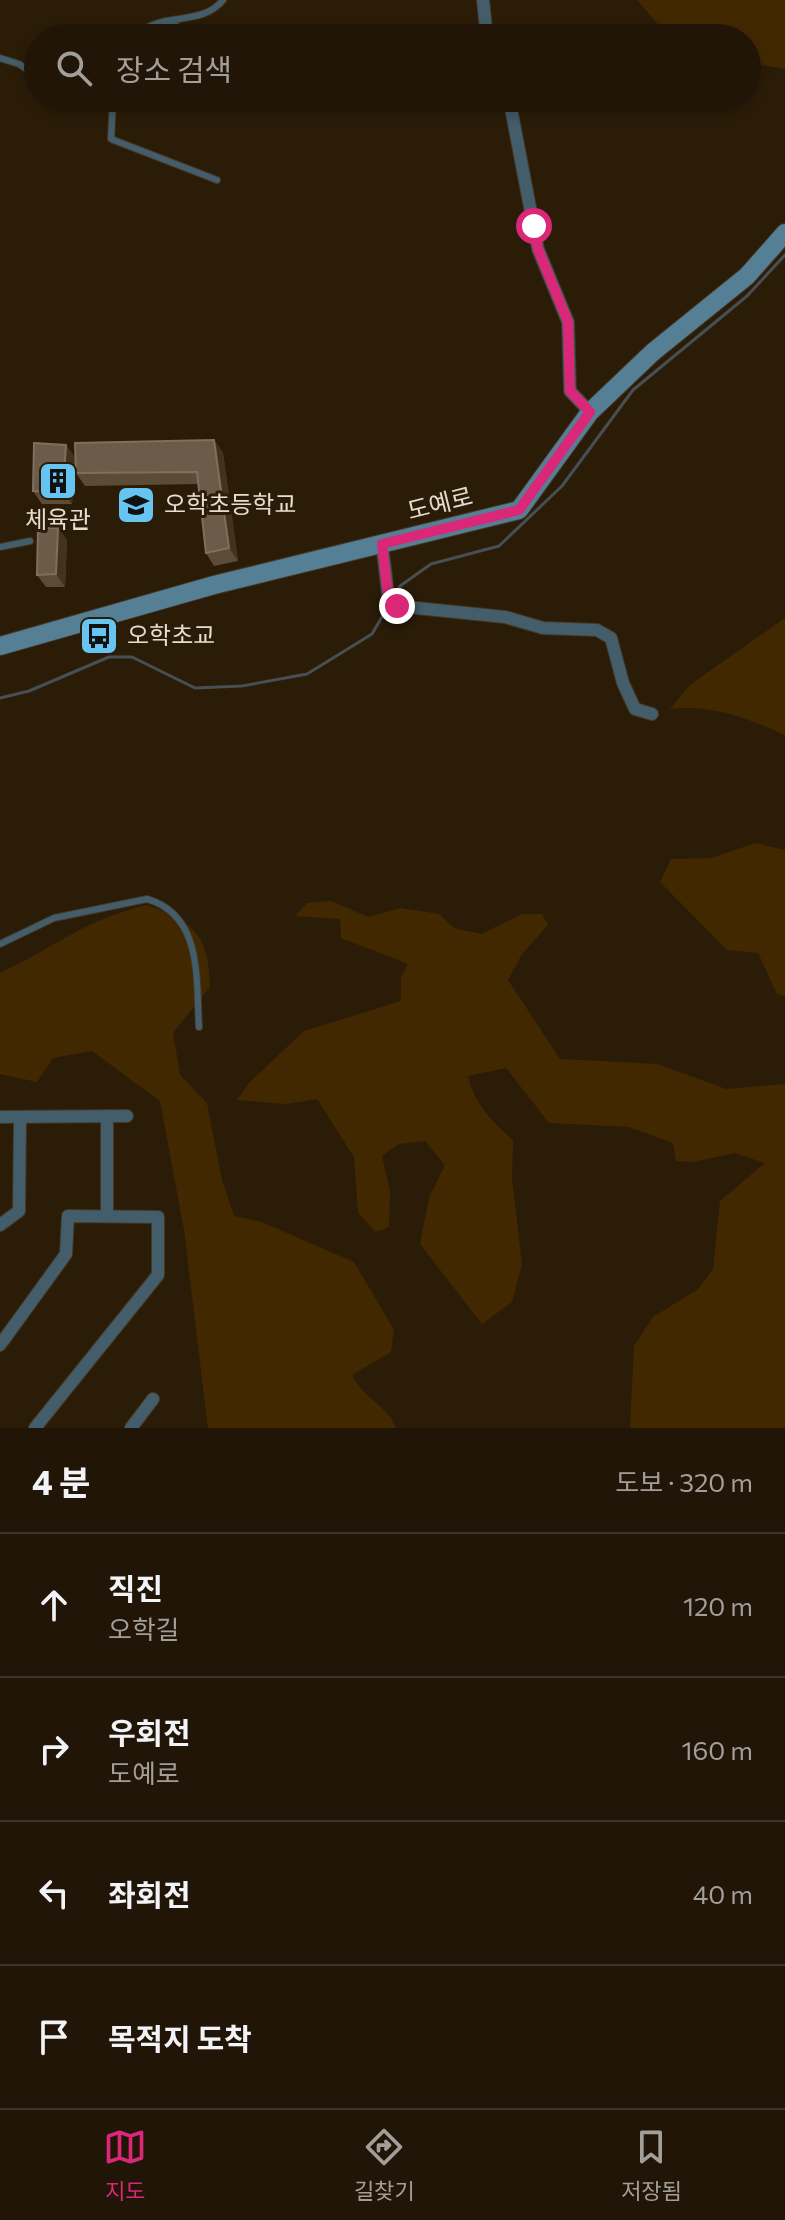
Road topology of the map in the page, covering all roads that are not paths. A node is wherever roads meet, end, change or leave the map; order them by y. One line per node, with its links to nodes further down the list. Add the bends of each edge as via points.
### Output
1 (223, 0): 3 (lane, via 198,16)
2 (483, 0): 6 (street)
3 (163, 20): 4 (lane); 5 (lane)
4 (149, 24)
5 (171, 24)
6 (486, 24)
7 (0, 58): 8 (lane)
8 (24, 67)
9 (112, 112): 11 (lane, via 111,139)
10 (512, 112): 13 (street, via 538,249 568,322 570,391)
11 (217, 180)
12 (785, 233): 13 (street, 도예로, via 747,276 653,352)
13 (590, 412): 15 (street, 도예로, via 519,510)
14 (30, 541): 16 (lane)
15 (382, 544): 17 (street, 도예로); 18 (street, via 388,594 397,606 505,617 543,628 597,630 611,638 635,709)
16 (0, 547)
17 (0, 646)
18 (652, 714)
19 (0, 944): 20 (lane, via 54,918 147,899 161,903 174,910 194,950)
20 (199, 1027)
21 (107, 1116): 22 (street); 24 (street); 25 (street)
22 (127, 1116)
23 (0, 1117): 24 (street)
24 (20, 1118): 26 (street, via 19,1211)
25 (107, 1216): 27 (street, via 68,1216 66,1254); 29 (street, via 158,1217 158,1275)
26 (0, 1225)
27 (0, 1345)
28 (153, 1399): 30 (street)
29 (35, 1428)
30 (131, 1428)

